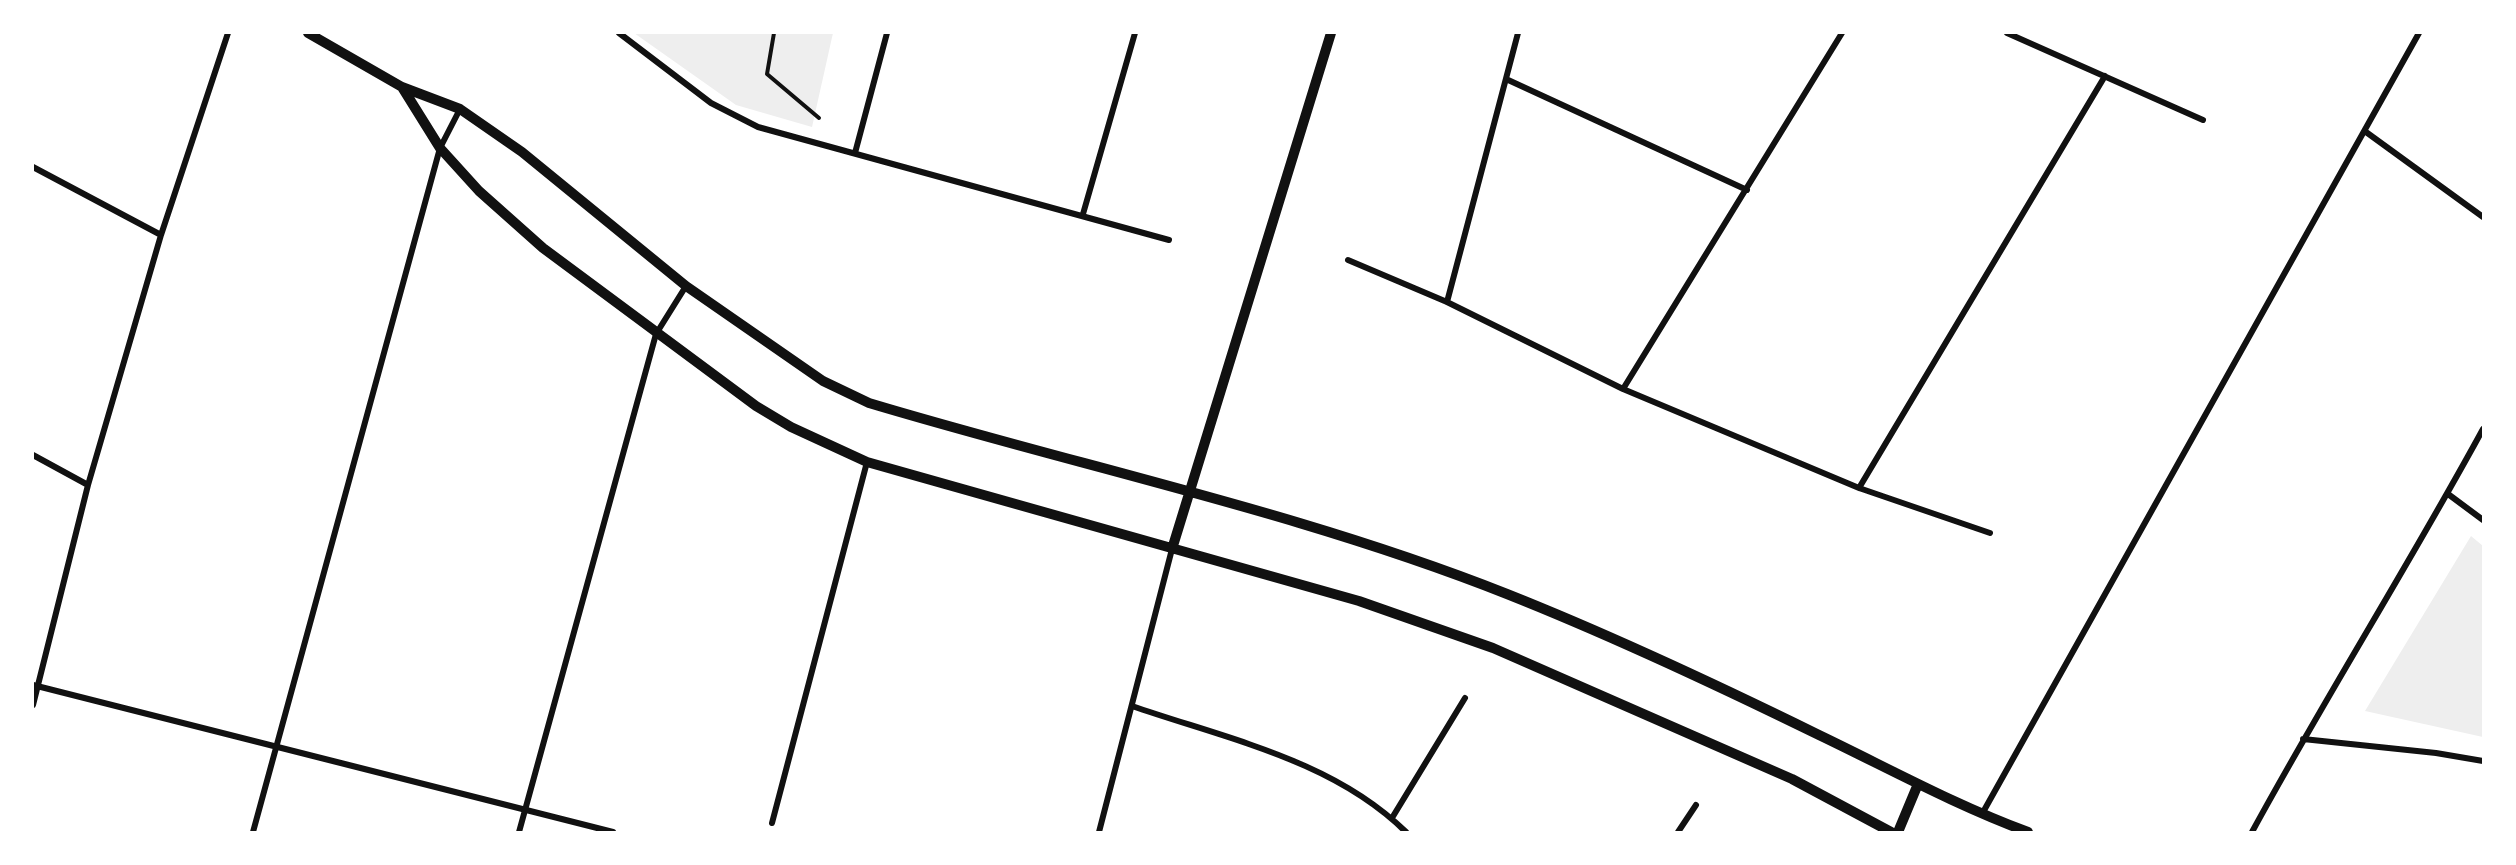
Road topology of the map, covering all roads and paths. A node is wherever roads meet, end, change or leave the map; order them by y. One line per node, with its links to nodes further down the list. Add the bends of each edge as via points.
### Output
1 (228, 33): 24 (street)
2 (308, 33): 14 (street)
3 (620, 33): 19 (street, via 733,117)
4 (774, 33): 19 (path, via 767,74)
5 (887, 33): 19 (street)
6 (1135, 33): 22 (street)
7 (1331, 33): 36 (street)
8 (1518, 33): 13 (street)
9 (1842, 33): 21 (street)
10 (2007, 33): 12 (street)
11 (2419, 33): 17 (street)
12 (2105, 76): 16 (street); 35 (street)
13 (1506, 79): 21 (street); 28 (street)
14 (402, 87): 15 (street); 18 (street)
15 (460, 109): 18 (street); 27 (street, via 522,152)
16 (2203, 120)
17 (2366, 132): 23 (street); 51 (street)
18 (440, 148): 29 (street, via 479,191 543,248); 46 (street)
19 (855, 153): 22 (street)
20 (33, 167): 24 (street)
21 (1747, 190): 30 (street)
22 (1083, 214): 25 (street)
23 (2483, 217)
24 (161, 235): 34 (street)
25 (1169, 240)
26 (1348, 260): 28 (street)
27 (686, 286): 29 (street); 36 (street, via 823,381 869,403)
28 (1447, 302): 30 (street)
29 (656, 334): 33 (street, via 756,406); 50 (street)
30 (1623, 390): 35 (street)
31 (2483, 429): 37 (street)
32 (33, 455): 34 (street)
33 (867, 462): 40 (street); 53 (street)
34 (88, 485): 41 (street)
35 (1858, 488): 39 (street)
36 (1190, 492): 40 (street); 48 (street, via 1364,542 1508,595 1695,675)
37 (2448, 494): 38 (street); 45 (street)
38 (2483, 520)
39 (1990, 533)
40 (1172, 549): 44 (street); 60 (street, via 1359,601 1493,648 1792,779)
41 (35, 686): 43 (street); 46 (street)
42 (1465, 698): 52 (street)
43 (33, 705)
44 (1132, 706): 52 (street, via 1307,766 1336,779); 57 (street)
45 (2303, 739): 47 (street); 63 (street)
46 (274, 747): 50 (street); 54 (street)
47 (2483, 761)
48 (1918, 784): 51 (street); 61 (street)
49 (1695, 805): 59 (street)
50 (524, 810): 55 (street); 56 (street)
51 (1982, 815): 62 (street)
52 (1392, 818): 58 (street)
53 (772, 823)
54 (253, 832)
55 (519, 832)
56 (613, 832)
57 (1099, 832)
58 (1406, 832)
59 (1678, 832)
60 (1891, 832)
61 (1898, 832)
62 (2028, 832)
63 (2252, 832)

